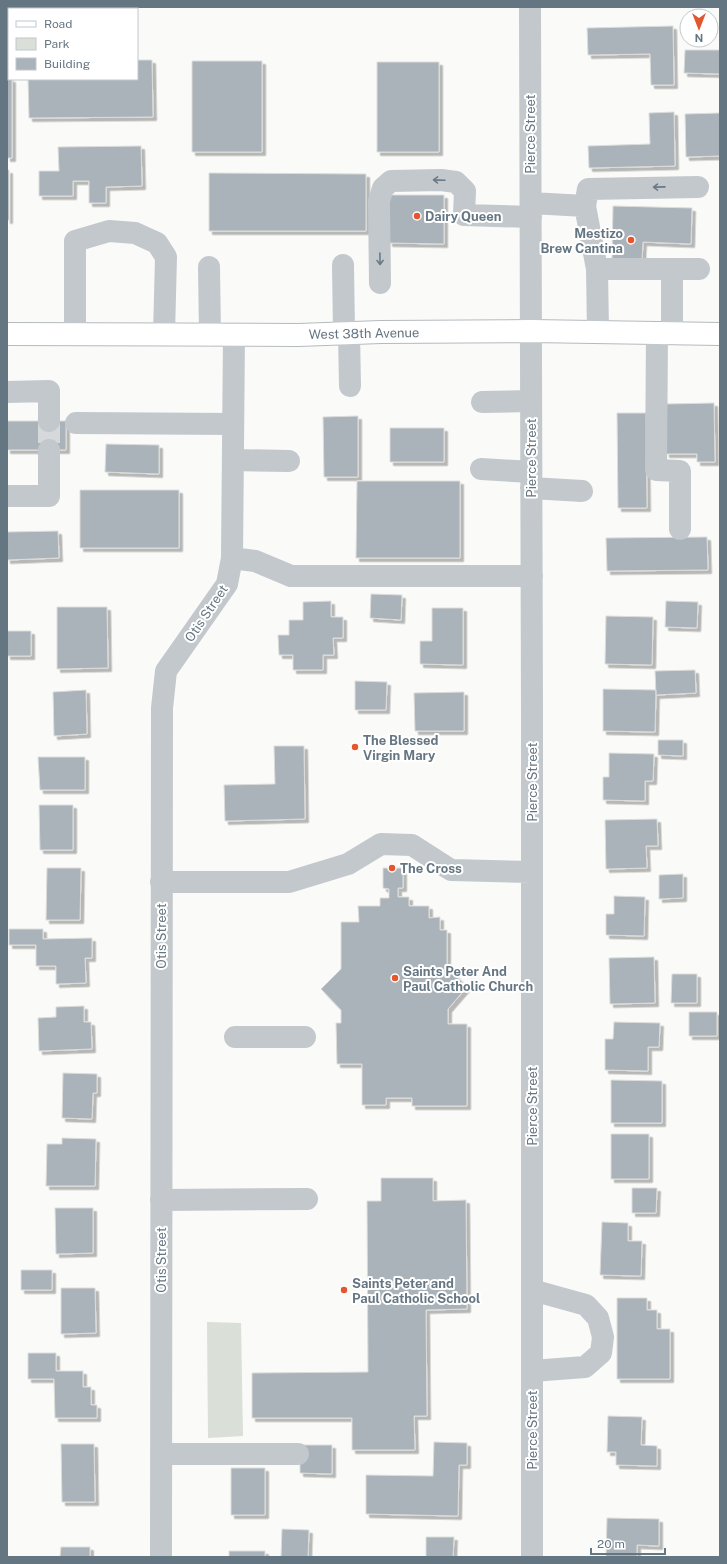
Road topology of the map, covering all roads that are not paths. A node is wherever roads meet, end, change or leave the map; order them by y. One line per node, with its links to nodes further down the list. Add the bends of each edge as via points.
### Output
1 (530, 7): 4 (street, Pierce Street)
2 (698, 187): 3 (street, one-way to 3, via 588,189)
3 (585, 206): 4 (street); 9 (street)
4 (531, 210): 10 (street, one-way to 10, via 464,214 465,191 456,182 391,181 383,188 379,201); 11 (street, Pierce Street)
5 (343, 265): 13 (street)
6 (209, 267): 19 (street)
7 (672, 269): 8 (street); 9 (street); 14 (street)
8 (699, 269)
9 (597, 270): 12 (street)
10 (380, 283)
11 (531, 330): 12 (main road, West 38th Avenue); 13 (main road, West 38th Avenue); 23 (street, Pierce Street)
12 (598, 332): 14 (main road, West 38th Avenue)
13 (347, 333): 20 (main road, West 38th Avenue); 21 (street)
14 (664, 333): 18 (main road, West 38th Avenue); 35 (street, via 656,470 680,471)
15 (7, 334): 16 (main road, West 38th Avenue)
16 (75, 334): 17 (main road, West 38th Avenue); 17 (street, via 75,241 109,231 135,233 157,243 166,257)
17 (164, 334): 19 (main road, West 38th Avenue)
18 (720, 334)
19 (210, 335): 20 (main road, West 38th Avenue)
20 (234, 335): 27 (street, Otis Street)
21 (350, 386)
22 (7, 392): 25 (street, via 50,391)
23 (531, 401): 24 (street); 32 (street, Pierce Street)
24 (482, 402)
25 (50, 421)
26 (76, 423): 27 (street)
27 (233, 424): 29 (street, Otis Street)
28 (50, 450): 34 (street, via 49,496)
29 (233, 460): 30 (street); 36 (street, Otis Street)
30 (289, 461)
31 (481, 470): 32 (street)
32 (532, 480): 33 (street); 37 (street, Pierce Street)
33 (582, 491)
34 (7, 496)
35 (680, 529)
36 (232, 558): 37 (street, via 255,561 291,576); 39 (street, Otis Street, via 227,584 166,671 162,708)
37 (532, 576): 38 (street, Pierce Street)
38 (532, 872): 39 (street, via 451,870 412,844 381,844 348,864 289,882); 44 (street, Pierce Street)
39 (161, 882): 43 (street, Otis Street)
40 (235, 1037): 41 (street)
41 (305, 1037)
42 (307, 1199): 43 (street)
43 (161, 1200): 46 (street, Otis Street)
44 (532, 1290): 45 (street, Pierce Street); 45 (street, via 586,1305 598,1318 603,1337 601,1353 585,1367)
45 (532, 1371): 49 (street, Pierce Street)
46 (161, 1454): 47 (street); 48 (street, Otis Street)
47 (298, 1454)
48 (161, 1557)
49 (532, 1557)

